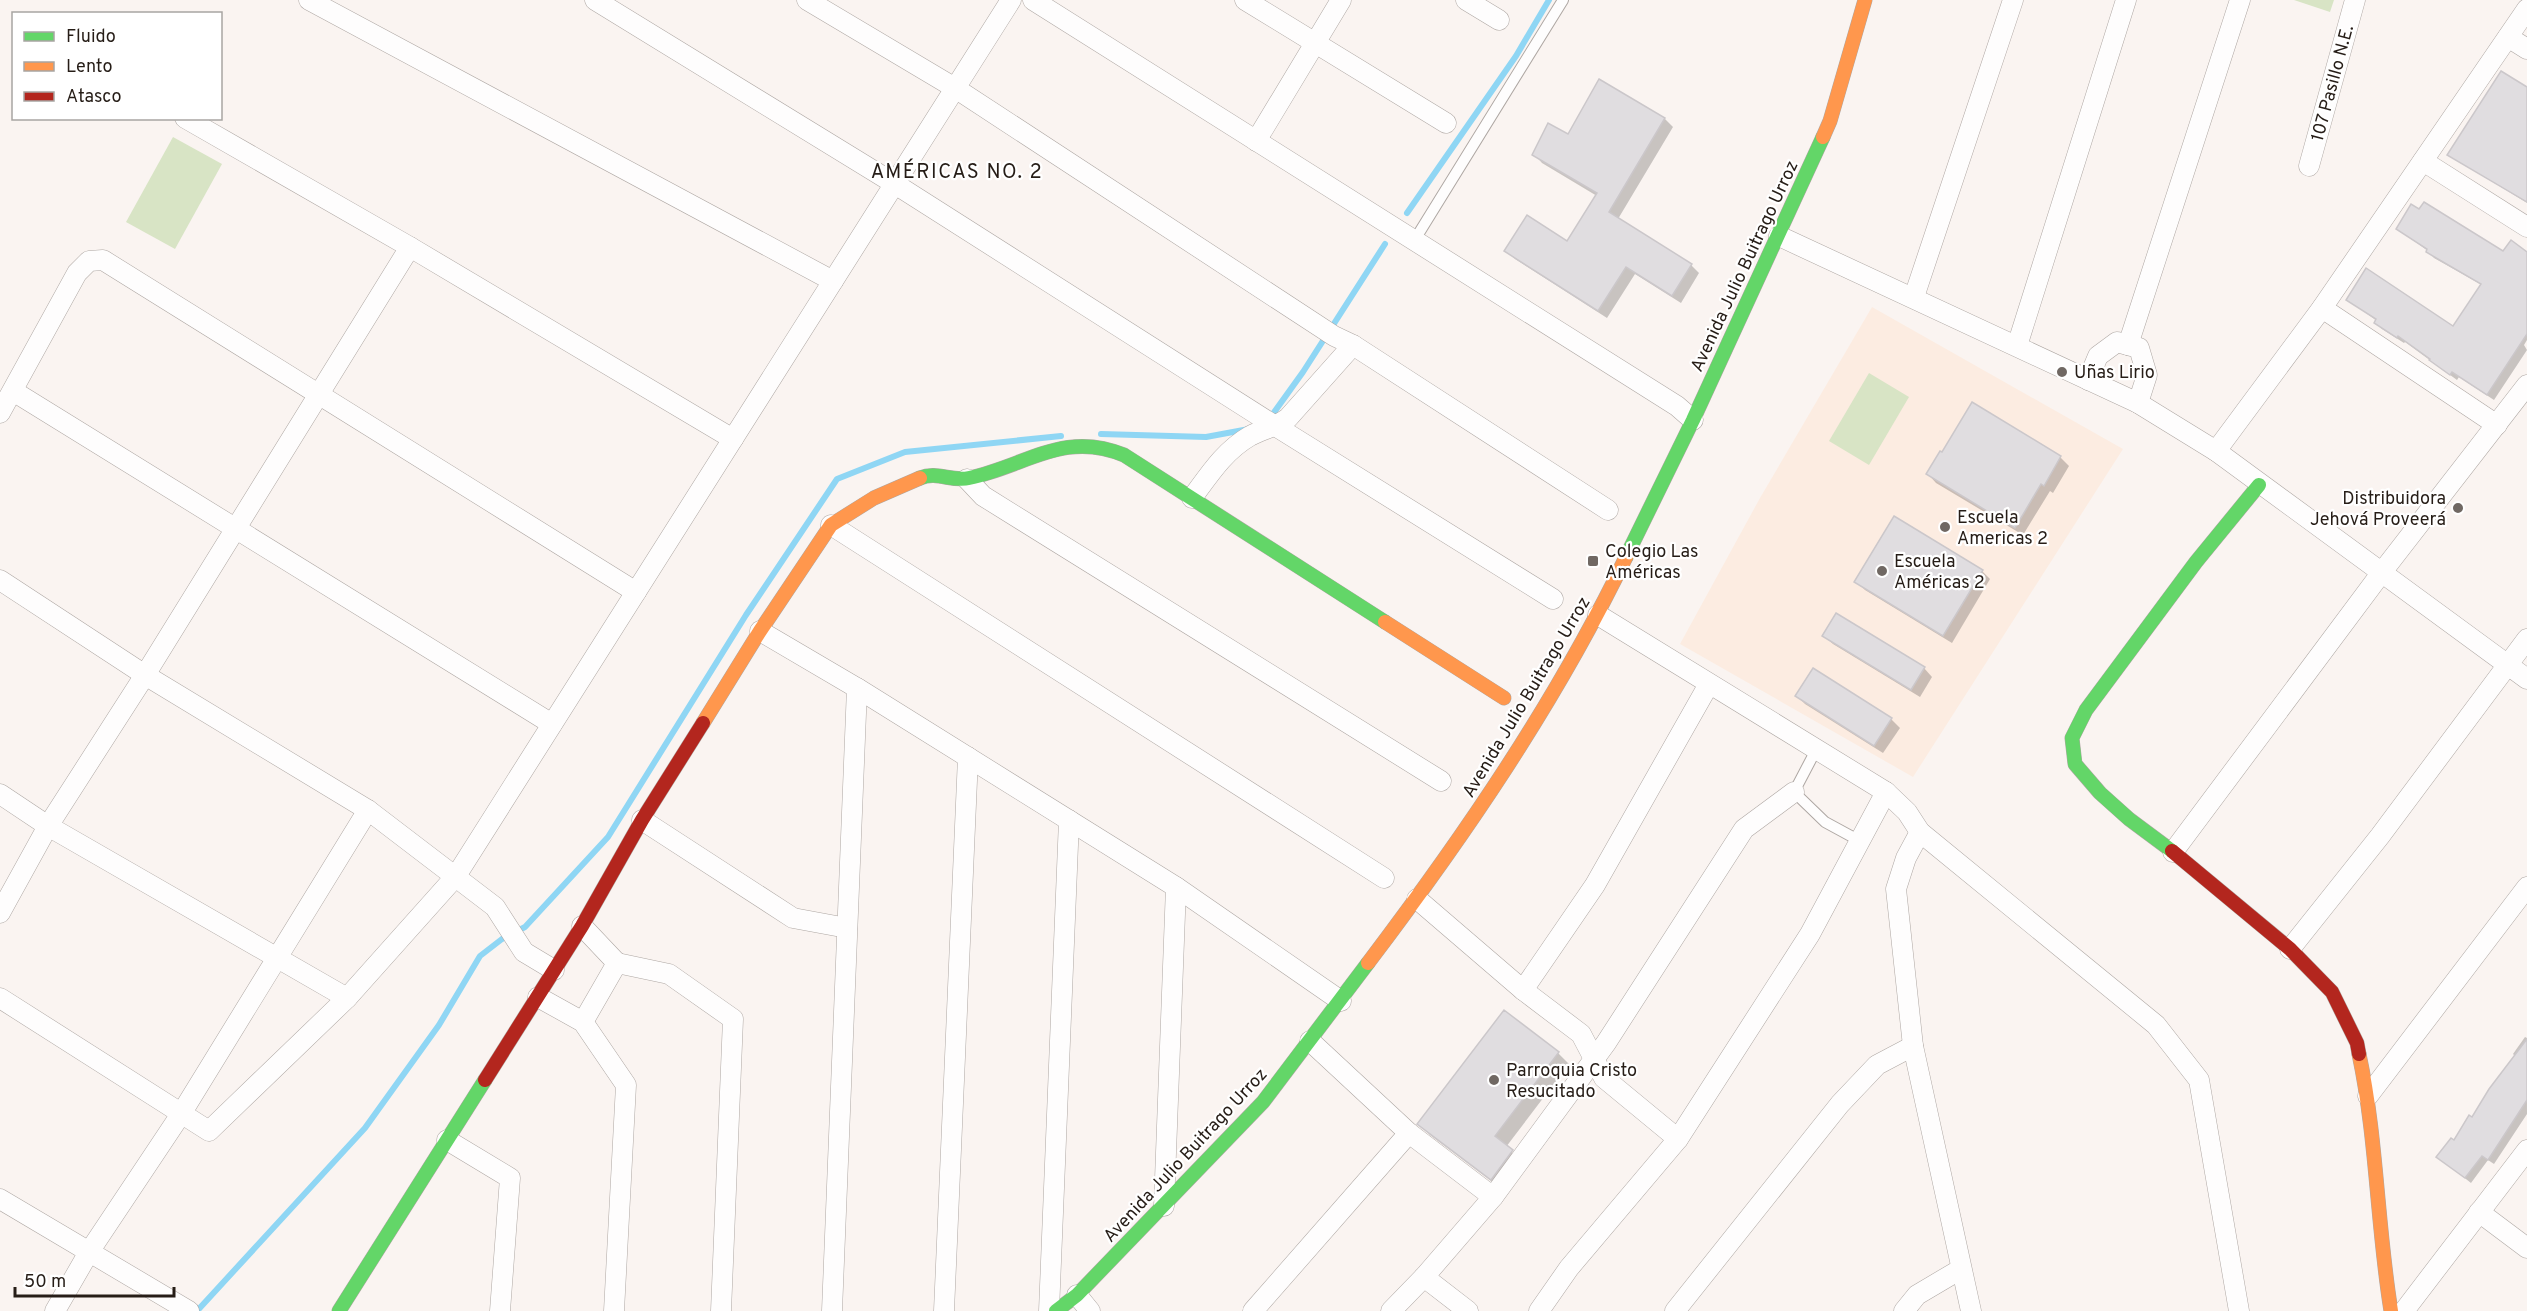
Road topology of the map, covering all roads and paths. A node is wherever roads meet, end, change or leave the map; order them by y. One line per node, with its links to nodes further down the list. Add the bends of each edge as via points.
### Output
1 (309, 0): 31 (street)
2 (595, 0): 26 (street)
3 (807, 0): 20 (street)
4 (1011, 0): 20 (street)
5 (1033, 0): 23 (street)
6 (1245, 0): 18 (street)
7 (1341, 0): 18 (street)
8 (1466, 0): 16 (street)
9 (1563, 0): 29 (lane)
10 (1864, 0): 28 (street, Avenida Julio Buitrago Urroz, via 1830,121)
11 (2013, 0): 32 (street)
12 (2126, 0): 36 (street)
13 (2240, 0): 35 (street)
14 (2355, 0): 25 (street, 107 Pasillo N.E.)
15 (2527, 9): 17 (street)
16 (1499, 20)
17 (2508, 37): 19 (street); 24 (street)
18 (1315, 43): 22 (street); 23 (street)
19 (2527, 49)
20 (955, 88): 26 (street); 34 (street)
21 (188, 120): 30 (street)
22 (1446, 123)
23 (1256, 141): 29 (street)
24 (2422, 161): 27 (street); 33 (street)
25 (2309, 166)
26 (895, 183): 31 (street); 44 (street)
27 (2527, 227)
28 (1779, 236): 32 (street); 43 (street, Avenida Julio Buitrago Urroz)
29 (1414, 241): 43 (street)
30 (410, 247): 40 (street); 46 (street)
31 (833, 281): 46 (street)
32 (1914, 297): 36 (street)
33 (2322, 308): 45 (street); 47 (street)
34 (1353, 345): 44 (street, via 1288,418); 51 (street)
35 (2128, 345): 37 (street, via 2117,342 2098,356); 41 (street, via 2139,348 2147,375)
36 (2017, 346): 37 (street)
37 (2088, 380): 41 (street)
38 (2527, 385): 45 (street)
39 (13, 390): 40 (street, via 77,273 89,261 102,260); 42 (street); 53 (street)
40 (319, 393): 53 (street); 56 (street)
41 (2138, 404): 47 (street)
42 (0, 413)
43 (1694, 420): 58 (street, Avenida Julio Buitrago Urroz)
44 (1274, 425): 50 (street, via 1222,456); 57 (street)
45 (2497, 425): 54 (street)
46 (733, 439): 56 (street)
47 (2216, 452): 49 (street)
48 (968, 479): 50 (street, via 1064,447 1089,445 1124,455); 52 (street, via 929,474 874,498); 70 (street, via 983,496)
49 (2259, 485): 54 (street); 80 (street, via 2137,640 2086,710 2072,738 2075,764 2100,793)
50 (1192, 498): 66 (street)
51 (1608, 510)
52 (831, 525): 59 (street); 82 (street)
53 (235, 528): 62 (street); 67 (street)
54 (2382, 572): 61 (street); 80 (street)
55 (0, 580): 62 (street)
56 (636, 592): 67 (street)
57 (1553, 599)
58 (1598, 615): 64 (street); 85 (street, Avenida Julio Buitrago Urroz, via 1482,807)
59 (760, 631): 65 (street); 75 (street)
60 (2527, 639): 61 (street)
61 (2507, 665): 63 (street); 89 (street)
62 (145, 675): 74 (street); 77 (street)
63 (2527, 680)
64 (1709, 684): 68 (street); 93 (street, via 1594,885)
65 (856, 687): 69 (street); 88 (street)
66 (1504, 698)
67 (552, 724): 81 (street)
68 (1816, 750): 71 (lane); 72 (street)
69 (968, 757): 76 (street); 124 (street)
70 (1442, 781)
71 (1794, 792): 79 (lane, via 1825,822); 101 (street, via 1744,829)
72 (1886, 792): 78 (street, via 1907,812); 79 (street)
73 (0, 794): 77 (street)
74 (368, 810): 81 (street); 90 (street)
75 (642, 820): 87 (street); 88 (street, via 793,918)
76 (1069, 820): 83 (street); 125 (street)
77 (48, 826): 86 (street); 90 (street)
78 (1920, 832): 100 (street, via 1896,889); 135 (street, via 2156,1025 2199,1080)
79 (1860, 841): 105 (street, via 1809,934)
80 (2173, 852): 89 (street)
81 (456, 876): 92 (street, via 495,907 524,952); 96 (street)
82 (1384, 878)
83 (1176, 887): 97 (street); 110 (street)
84 (2527, 887): 102 (street)
85 (1418, 899): 93 (street); 97 (street, Avenida Julio Buitrago Urroz)
86 (0, 913)
87 (582, 926): 91 (street); 92 (street)
88 (847, 928): 123 (street)
89 (2290, 949): 102 (street, via 2332,992 2357,1043)
90 (278, 958): 96 (street); 103 (street)
91 (617, 963): 98 (street); 122 (street, via 669,974 733,1019)
92 (554, 970): 94 (street)
93 (1523, 990): 101 (street, via 1581,1034)
94 (538, 997): 98 (street); 106 (street)
95 (0, 998): 103 (street)
96 (347, 998): 103 (street, via 209,1131)
97 (1341, 1001): 99 (street, Avenida Julio Buitrago Urroz)
98 (583, 1022): 121 (street, via 626,1085)
99 (1310, 1041): 104 (street); 110 (street, Avenida Julio Buitrago Urroz, via 1263,1102)
100 (1913, 1046): 114 (street); 132 (street, via 1877,1065 1840,1104)
101 (1595, 1057): 105 (street, via 1604,1078); 108 (street)
102 (2368, 1096): 136 (street)
103 (181, 1114): 113 (street)
104 (1409, 1133): 108 (street); 128 (street)
105 (1678, 1139): 131 (street, via 1569,1268)
106 (447, 1140): 119 (street); 120 (street, via 510,1178)
107 (2527, 1150): 111 (street)
108 (1493, 1197): 115 (street)
109 (0, 1198): 113 (street)
110 (1164, 1206): 116 (street, Avenida Julio Buitrago Urroz)
111 (2479, 1212): 112 (street); 137 (street)
112 (2527, 1248)
113 (89, 1252): 117 (street); 118 (street)
114 (1961, 1269): 133 (street, via 1917,1295); 134 (street)
115 (1424, 1277): 129 (street); 130 (street)
116 (1077, 1295): 126 (street, Avenida Julio Buitrago Urroz); 127 (street)
117 (185, 1309)
118 (55, 1311)
119 (339, 1311)
120 (500, 1311)
121 (614, 1311)
122 (721, 1311)
123 (832, 1311)
124 (944, 1311)
125 (1049, 1311)
126 (1056, 1311)
127 (1090, 1311)
128 (1253, 1311)
129 (1391, 1311)
130 (1467, 1311)
131 (1539, 1311)
132 (1675, 1311)
133 (1904, 1311)
134 (1971, 1311)
135 (2239, 1311)
136 (2391, 1311)
137 (2404, 1311)

